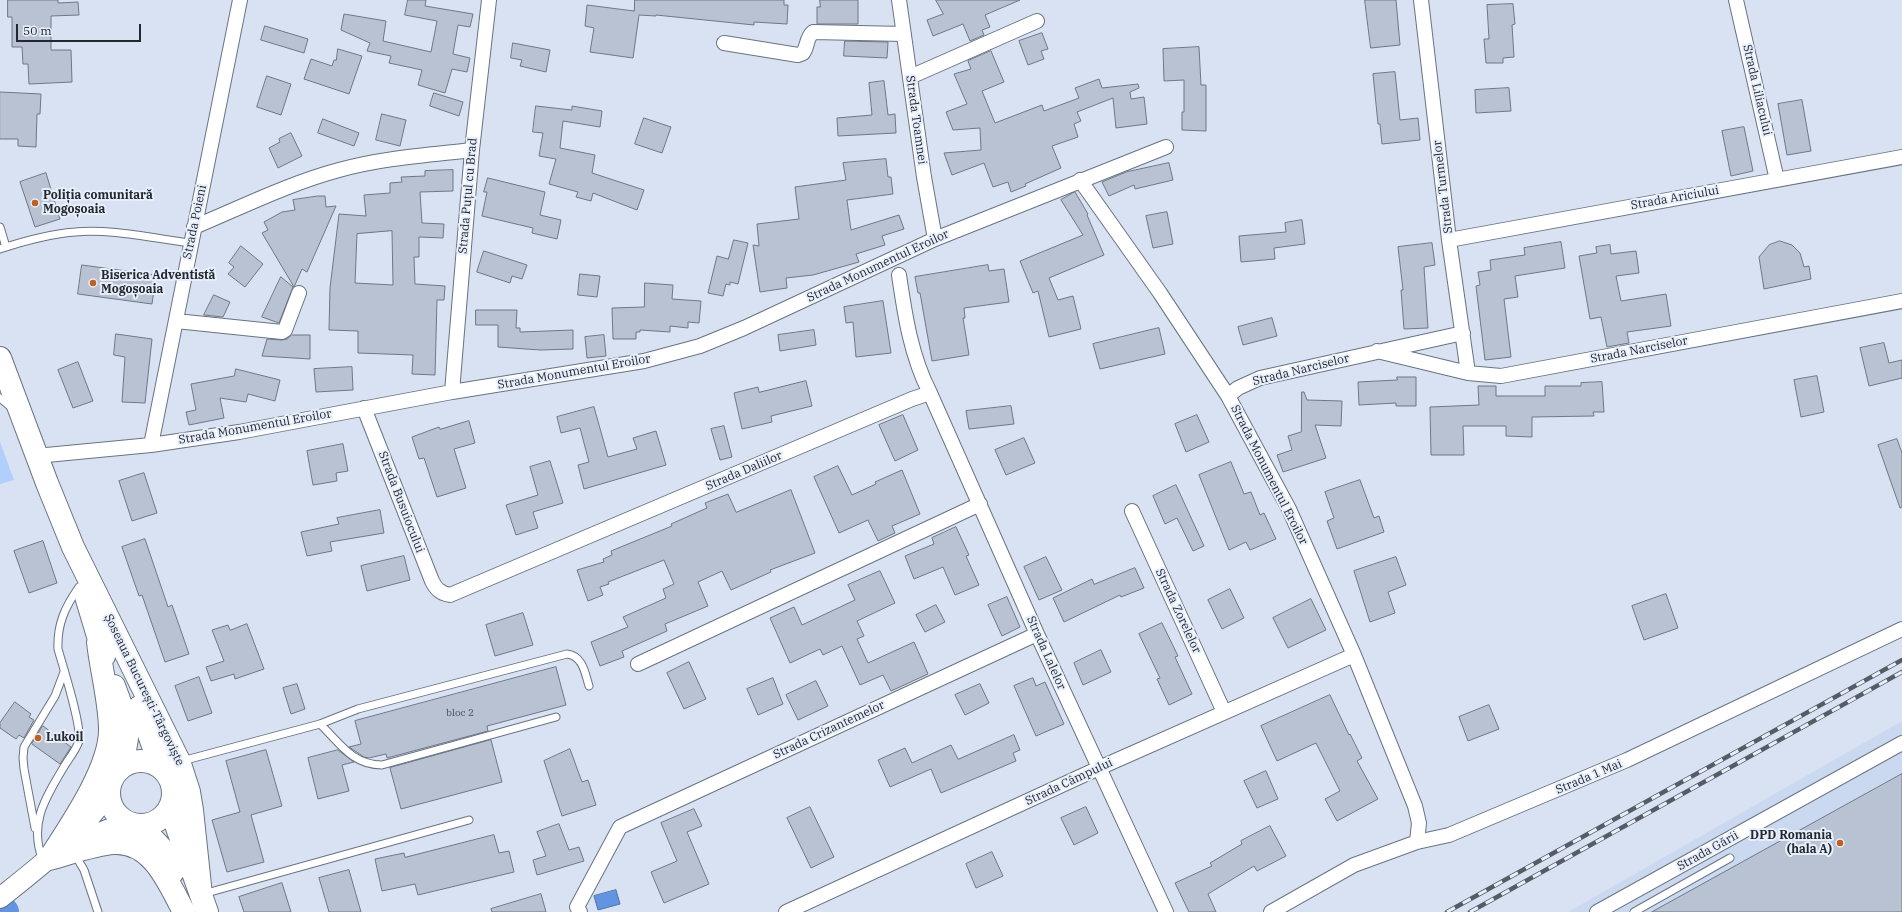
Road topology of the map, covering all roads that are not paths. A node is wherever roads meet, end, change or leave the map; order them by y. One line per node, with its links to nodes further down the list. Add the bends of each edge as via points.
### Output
1 (240, 0): 15 (street, Strada Poieni)
2 (489, 0): 11 (street, Strada Puțul cu Brad)
3 (899, 0): 7 (street, Strada Toamnei)
4 (1421, 0): 18 (street, Strada Turmelor)
5 (1736, 0): 14 (street, Strada Liliacului)
6 (1037, 20): 9 (street)
7 (904, 34): 8 (street, via 812,32 807,47 798,55); 9 (street, Strada Toamnei)
8 (724, 43)
9 (910, 77): 17 (street, Strada Toamnei)
10 (1166, 147): 13 (street, Strada Monumentul Eroilor)
11 (472, 150): 15 (street, via 362,164 338,170 304,181); 29 (street, Strada Puțul cu Brad)
12 (1902, 157): 14 (street, Strada Ariciului)
13 (1080, 180): 17 (street, Strada Monumentul Eroilor); 31 (street, Strada Monumentul Eroilor, via 1160,293)
14 (1777, 180): 18 (street, Strada Ariciului)
15 (194, 226): 19 (street, Strada Poieni)
16 (0, 227): 20 (lane)
17 (935, 239): 29 (street, Strada Monumentul Eroilor, via 700,346 644,361)
18 (1449, 240): 25 (street, Strada Turmelor)
19 (191, 243): 20 (lane, via 103,232 75,232); 24 (street, Strada Poieni)
20 (3, 248)
21 (900, 275): 30 (street, via 910,342)
22 (299, 293): 24 (street, via 282,332)
23 (1902, 301): 28 (street, Strada Narciselor, via 1500,376)
24 (176, 322): 35 (street, Strada Poieni)
25 (1463, 333): 26 (street, Strada Narciselor); 28 (street, Strada Turmelor)
26 (1377, 351): 28 (street, Strada Narciselor); 31 (street, Strada Narciselor, via 1260,378 1238,388)
27 (0, 358): 34 (main road, Șoseaua București-Târgoviște)
28 (1468, 373)
29 (452, 392): 33 (street, Strada Monumentul Eroilor)
30 (930, 394): 37 (street, Strada Lalelor); 41 (street, Strada Daliilor, via 912,399 450,595)
31 (1228, 396): 45 (street, Strada Monumentul Eroilor, via 1289,509)
32 (0, 398): 34 (lane)
33 (364, 408): 35 (street, Strada Monumentul Eroilor, via 239,432); 41 (street, Strada Busuiocului, via 432,581)
34 (22, 417): 36 (main road, Șoseaua București-Târgoviște)
35 (151, 445): 36 (street, Strada Monumentul Eroilor)
36 (36, 456): 39 (main road, Șoseaua București-Târgoviște)
37 (980, 504): 43 (street, Strada Lalelor); 46 (street)
38 (1132, 511): 49 (street, Strada Zorelelor)
39 (73, 547): 40 (main road, Șoseaua București-Târgoviște); 53 (main road, Șoseaua București-Târgoviște, via 102,605)
40 (83, 582): 44 (main road, Șoseaua București-Târgoviște); 47 (lane, via 66,605 58,629 58,649)
41 (443, 594)
42 (1902, 629): 61 (street, Strada 1 Mai, via 1627,760 1449,835)
43 (1037, 634): 54 (street, Strada Lalelor); 69 (street, Strada Crizantemelor, via 620,827 577,907)
44 (98, 642): 55 (main road, Șoseaua București-Târgoviște, via 128,729 127,749); 64 (main road, via 109,717 109,745 90,790)
45 (1354, 655): 49 (street, Strada Câmpului); 61 (street, Strada Monumentul Eroilor, via 1415,806 1419,823)
46 (638, 664)
47 (64, 672): 60 (lane, via 55,696 24,747 24,769); 60 (lane, via 80,732 79,741 44,802)
48 (590, 686): 51 (lane, via 579,658 567,654 358,709)
49 (1224, 712): 54 (street, Strada Câmpului)
50 (556, 717): 51 (lane, via 382,765 371,765 352,756)
51 (320, 724): 53 (lane)
52 (1902, 743): 73 (street, Strada Gării)
53 (170, 765): 55 (main road, via 135,762); 57 (main road, via 167,774 174,791); 66 (main road, Șoseaua București-Târgoviște, via 189,792)
54 (1098, 768): 70 (street, Strada Câmpului); 71 (street, Strada Lalelor)
55 (119, 770): 56 (main road, via 110,784)
56 (109, 792): 59 (main road, via 114,810 120,817); 64 (main road, via 82,829)
57 (170, 808): 59 (main road, via 157,821); 66 (main road)
58 (469, 820): 66 (lane)
59 (134, 824): 64 (main road, via 91,836); 68 (main road, via 161,846 169,858)
60 (37, 836): 64 (lane, via 38,847)
61 (1417, 842): 72 (street, Strada 1 Mai, via 1354,865)
62 (74, 853): 64 (main road); 67 (lane, via 84,870); 68 (main road, via 114,843 131,845 147,854 158,866)
63 (1730, 858): 74 (lane)
64 (46, 861): 65 (main road)
65 (6, 893)
66 (204, 903)
67 (98, 912)
68 (185, 912)
69 (580, 912)
70 (786, 912)
71 (1166, 912)
72 (1271, 912)
73 (1597, 912)
74 (1634, 912)

